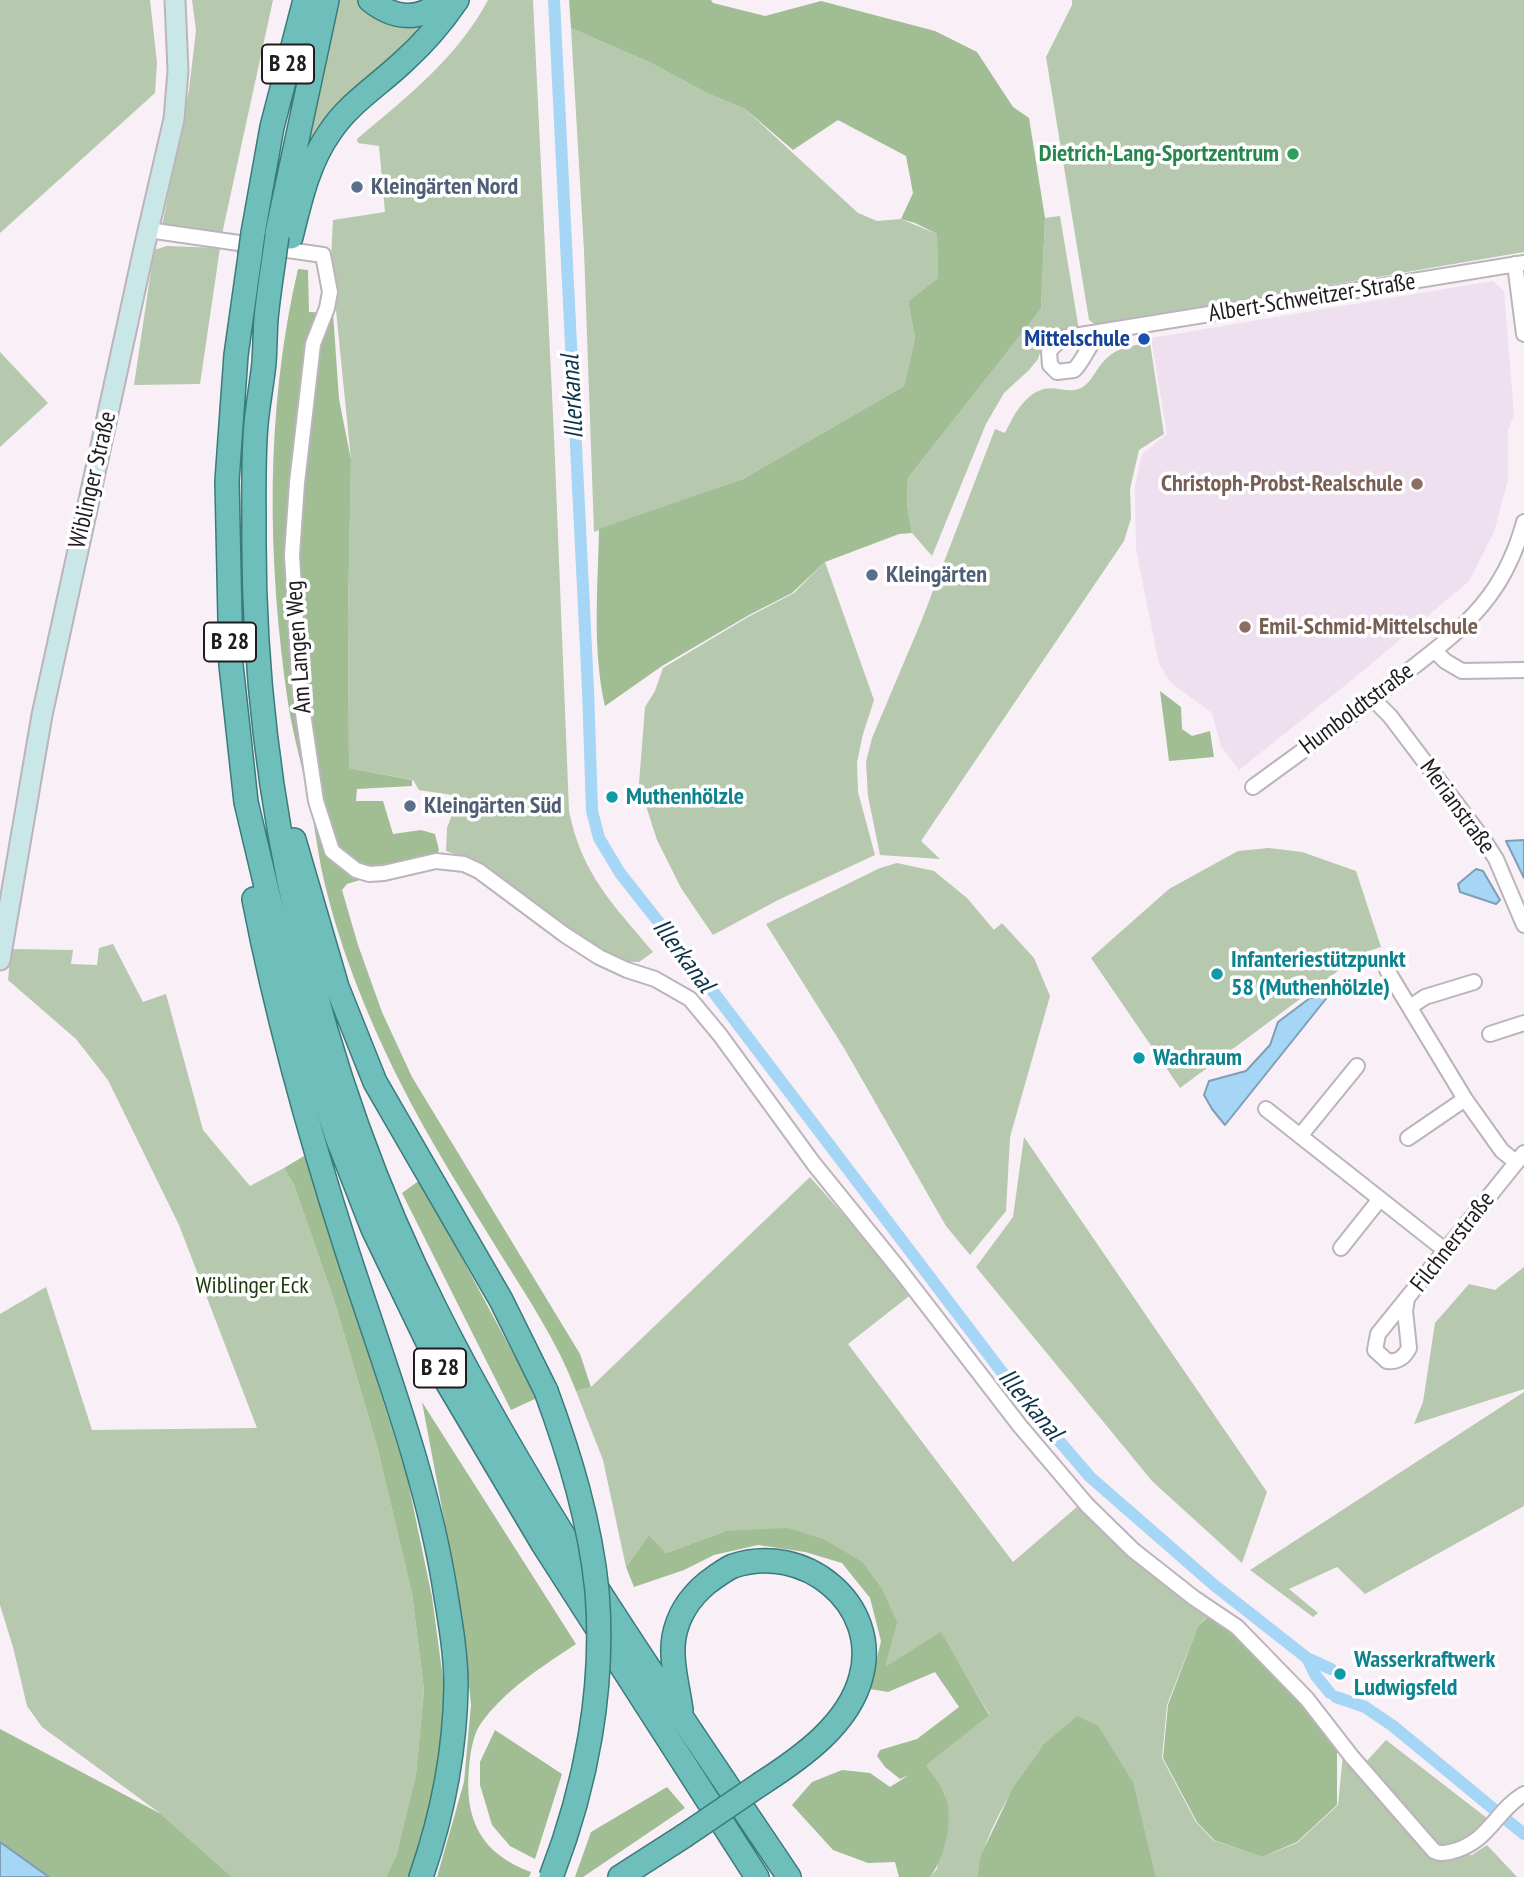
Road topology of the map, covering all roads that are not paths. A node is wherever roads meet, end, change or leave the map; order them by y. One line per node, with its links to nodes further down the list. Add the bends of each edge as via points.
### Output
1 (175, 0): 7 (main road, Wiblinger Straße, via 178,71 174,119)
2 (304, 0): 18 (highway, B 28, bridge, via 272,127 236,355 227,481 231,665)
3 (327, 0): 8 (highway, B 28)
4 (370, 0): 5 (highway, via 388,13 416,16)
5 (442, 0)
6 (457, 0): 8 (highway, via 404,62 330,130 308,172)
7 (148, 230): 20 (main road, Wiblinger Straße, via 40,725); 37 (street, Am Langen Weg, via 323,255 330,292 313,344 292,555 300,693 316,801 332,851 369,874 436,861 464,864 599,957 690,999 814,1164 1087,1504 1133,1550 1237,1627 1307,1699 1434,1851 1441,1854 1470,1844)
8 (282, 248): 16 (highway, B 28, via 266,322 256,426 254,567)
9 (1519, 264): 10 (street, Albert-Schweitzer-Straße); 11 (street)
10 (1101, 333)
11 (1524, 334)
12 (1524, 522): 13 (street, Humboldtstraße, via 1495,587)
13 (1435, 650): 14 (street, via 1462,671); 15 (street, Humboldtstraße)
14 (1524, 670)
15 (1373, 699): 17 (street, Humboldtstraße); 19 (street, Merianstraße, via 1483,839)
16 (269, 761): 36 (highway, B 28, via 290,884 314,982 359,1129 393,1218 434,1306 512,1451); 39 (highway, bridge, via 337,987 375,1082 501,1300 546,1391 575,1474 597,1592 598,1639 586,1762)
17 (1253, 786)
18 (246, 802): 38 (highway, via 248,866 282,1025 338,1222 412,1450 441,1565 453,1640 454,1723 443,1805); 41 (highway, B 28, via 307,1043 337,1137 396,1278 493,1462)
19 (1524, 925)
20 (0, 960)
21 (1387, 970): 23 (street)
22 (1474, 982): 23 (street, via 1425,997)
23 (1410, 1007): 27 (street)
24 (1524, 1023): 25 (street)
25 (1490, 1034)
26 (1357, 1066): 29 (street)
27 (1465, 1099): 30 (street); 31 (street, via 1502,1151)
28 (1266, 1109): 29 (street)
29 (1300, 1136): 32 (street)
30 (1408, 1138)
31 (1520, 1157): 34 (street, Filchnerstraße)
32 (1380, 1199): 33 (street); 34 (street)
33 (1341, 1248)
34 (1447, 1251): 35 (street, Filchnerstraße)
35 (1407, 1300)
36 (682, 1717): 40 (highway, bridge, via 674,1637 688,1602 730,1567 761,1561 797,1566 817,1573 845,1598 862,1631 864,1647 861,1678 848,1707 790,1765); 42 (highway, B 28)
37 (1519, 1797)
38 (421, 1877)
39 (551, 1877)
40 (620, 1877)
41 (757, 1877)
42 (789, 1877)

